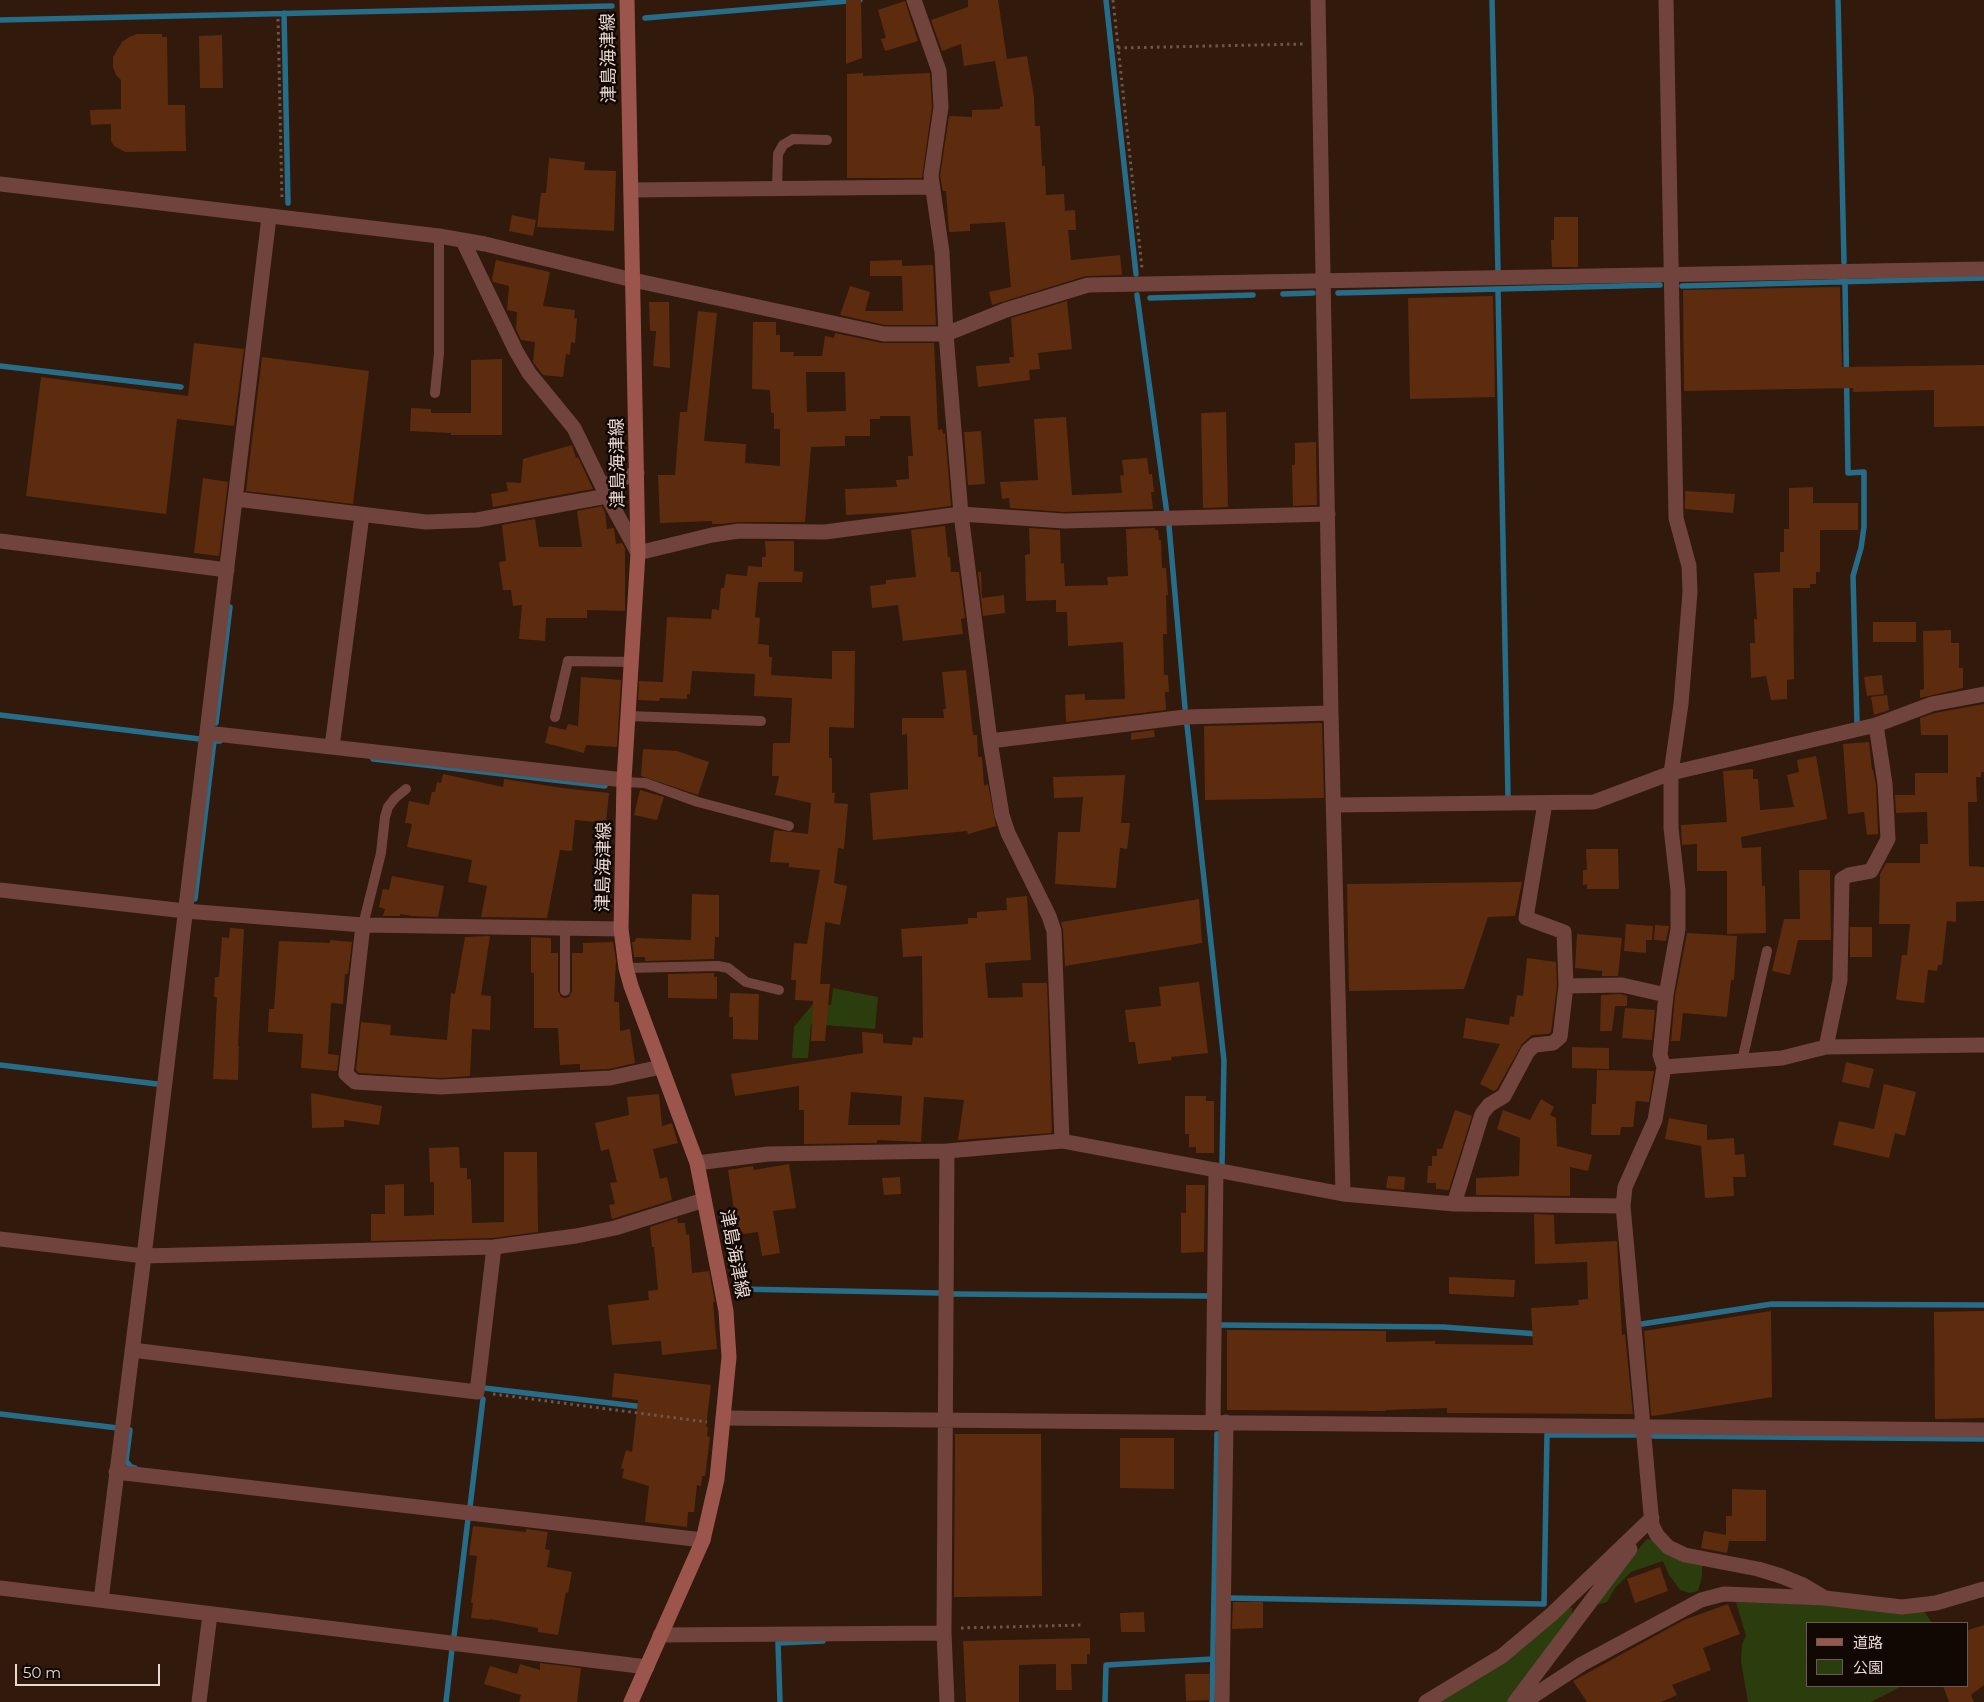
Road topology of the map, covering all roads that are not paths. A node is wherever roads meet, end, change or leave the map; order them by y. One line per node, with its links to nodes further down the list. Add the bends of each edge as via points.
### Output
1 (627, 0): 9 (main road, 津島海津線)
2 (914, 0): 7 (street, via 939,71 941,107 930,176)
3 (1318, 0): 16 (street)
4 (1666, 0): 14 (street)
5 (827, 140): 8 (lane, via 793,139 783,145 778,154)
6 (0, 184): 10 (street)
7 (932, 187): 8 (street); 17 (street, via 942,252)
8 (777, 189): 9 (street)
9 (631, 190): 15 (main road, 津島海津線)
10 (276, 218): 11 (street); 21 (street)
11 (439, 236): 12 (street); 18 (lane, via 439,353)
12 (463, 241): 15 (street); 20 (street, via 516,351 529,373 574,428)
13 (1984, 270): 14 (street)
14 (1671, 275): 16 (street); 38 (street, via 1676,518 1689,566 1690,592 1681,704)
15 (633, 280): 17 (street, via 884,334); 19 (main road, 津島海津線)
16 (1324, 282): 17 (street, via 1088,285 1006,310); 24 (street)
17 (946, 334): 23 (street)
18 (435, 393)
19 (637, 473): 20 (street); 26 (main road, 津島海津線)
20 (604, 491): 22 (street, via 477,520 426,522); 26 (street)
21 (236, 500): 22 (street); 27 (street)
22 (362, 514): 37 (street)
23 (961, 514): 24 (street, via 1064,521); 26 (street, via 825,532 739,531); 36 (street)
24 (1328, 514): 30 (street)
25 (0, 541): 27 (street)
26 (638, 553): 28 (main road, 津島海津線)
27 (227, 570): 35 (street)
28 (633, 662): 31 (main road, 津島海津線); 32 (lane, via 568,661)
29 (1984, 694): 34 (street, via 1932,704)
30 (1331, 713): 36 (street, via 1185,717); 42 (street)
31 (629, 716): 33 (lane); 39 (main road, 津島海津線)
32 (555, 717)
33 (761, 721)
34 (1876, 725): 38 (street); 56 (street, via 1885,784 1888,839 1871,871 1842,879 1840,980)
35 (207, 733): 37 (street); 45 (street)
36 (990, 741): 60 (street, via 1008,833 1054,931)
37 (332, 747): 39 (street)
38 (1671, 773): 41 (street, via 1594,802); 54 (street, via 1678,929)
39 (624, 781): 43 (lane, via 645,783 698,802); 48 (main road, 津島海津線)
40 (406, 789): 46 (lane, via 388,807 381,853)
41 (1545, 803): 42 (street); 51 (street, via 1526,918 1564,932)
42 (1335, 805): 64 (street)
43 (789, 826)
44 (0, 890): 45 (street)
45 (186, 911): 46 (street); 70 (street)
46 (363, 925): 47 (street); 58 (street, via 346,1074 355,1082 441,1087 610,1078)
47 (565, 928): 48 (street); 53 (lane)
48 (621, 929): 50 (main road, 津島海津線)
49 (1766, 951): 57 (lane)
50 (626, 968): 52 (lane, via 718,966 728,968 746,982); 58 (main road, 津島海津線)
51 (1566, 986): 54 (street, via 1622,986); 66 (street, via 1560,1037 1552,1043 1535,1045 1528,1051 1504,1096 1489,1104 1482,1114)
52 (779, 990)
53 (565, 991)
54 (1666, 995): 59 (street, via 1660,1055)
55 (1984, 1044): 56 (street)
56 (1826, 1047): 57 (street, via 1782,1058)
57 (1742, 1061): 59 (street)
58 (661, 1067): 62 (main road, 津島海津線)
59 (1664, 1068): 67 (street, via 1655,1120 1624,1187)
60 (1062, 1141): 61 (street); 63 (street)
61 (947, 1151): 62 (street, via 768,1154); 72 (street)
62 (697, 1163): 65 (main road, 津島海津線)
63 (1216, 1170): 64 (street); 74 (street)
64 (1343, 1194): 66 (street)
65 (704, 1200): 69 (street, via 605,1230); 73 (main road, 津島海津線, via 726,1311 729,1357)
66 (1454, 1204): 67 (street)
67 (1623, 1206): 75 (street)
68 (0, 1239): 70 (street)
69 (494, 1246): 70 (street); 71 (street, via 477,1392)
70 (144, 1256): 71 (street)
71 (132, 1350): 77 (street)
72 (946, 1420): 73 (street); 74 (street); 85 (street)
73 (724, 1421): 79 (main road, 津島海津線, via 717,1478)
74 (1220, 1422): 75 (street); 91 (street)
75 (1644, 1426): 76 (street); 78 (street)
76 (1984, 1430)
77 (116, 1472): 79 (street); 83 (street)
78 (1652, 1518): 82 (street, via 1657,1535 1668,1547 1685,1555 1781,1576); 92 (street, via 1552,1614 1502,1656); 93 (street)
79 (703, 1540): 86 (main road, 津島海津線)
80 (0, 1588): 83 (street)
81 (1984, 1589): 82 (street, via 1936,1603 1902,1608)
82 (1825, 1598): 94 (street, via 1724,1594 1701,1600 1582,1664)
83 (101, 1600): 84 (street)
84 (210, 1614): 87 (street); 88 (street)
85 (944, 1631): 86 (street); 90 (street)
86 (660, 1636): 87 (main road, 津島海津線)
87 (647, 1667): 89 (main road, 津島海津線)
88 (200, 1702)
89 (631, 1702)
90 (948, 1702)
91 (1222, 1702)
92 (1426, 1702)
93 (1515, 1702)
94 (1524, 1702)

